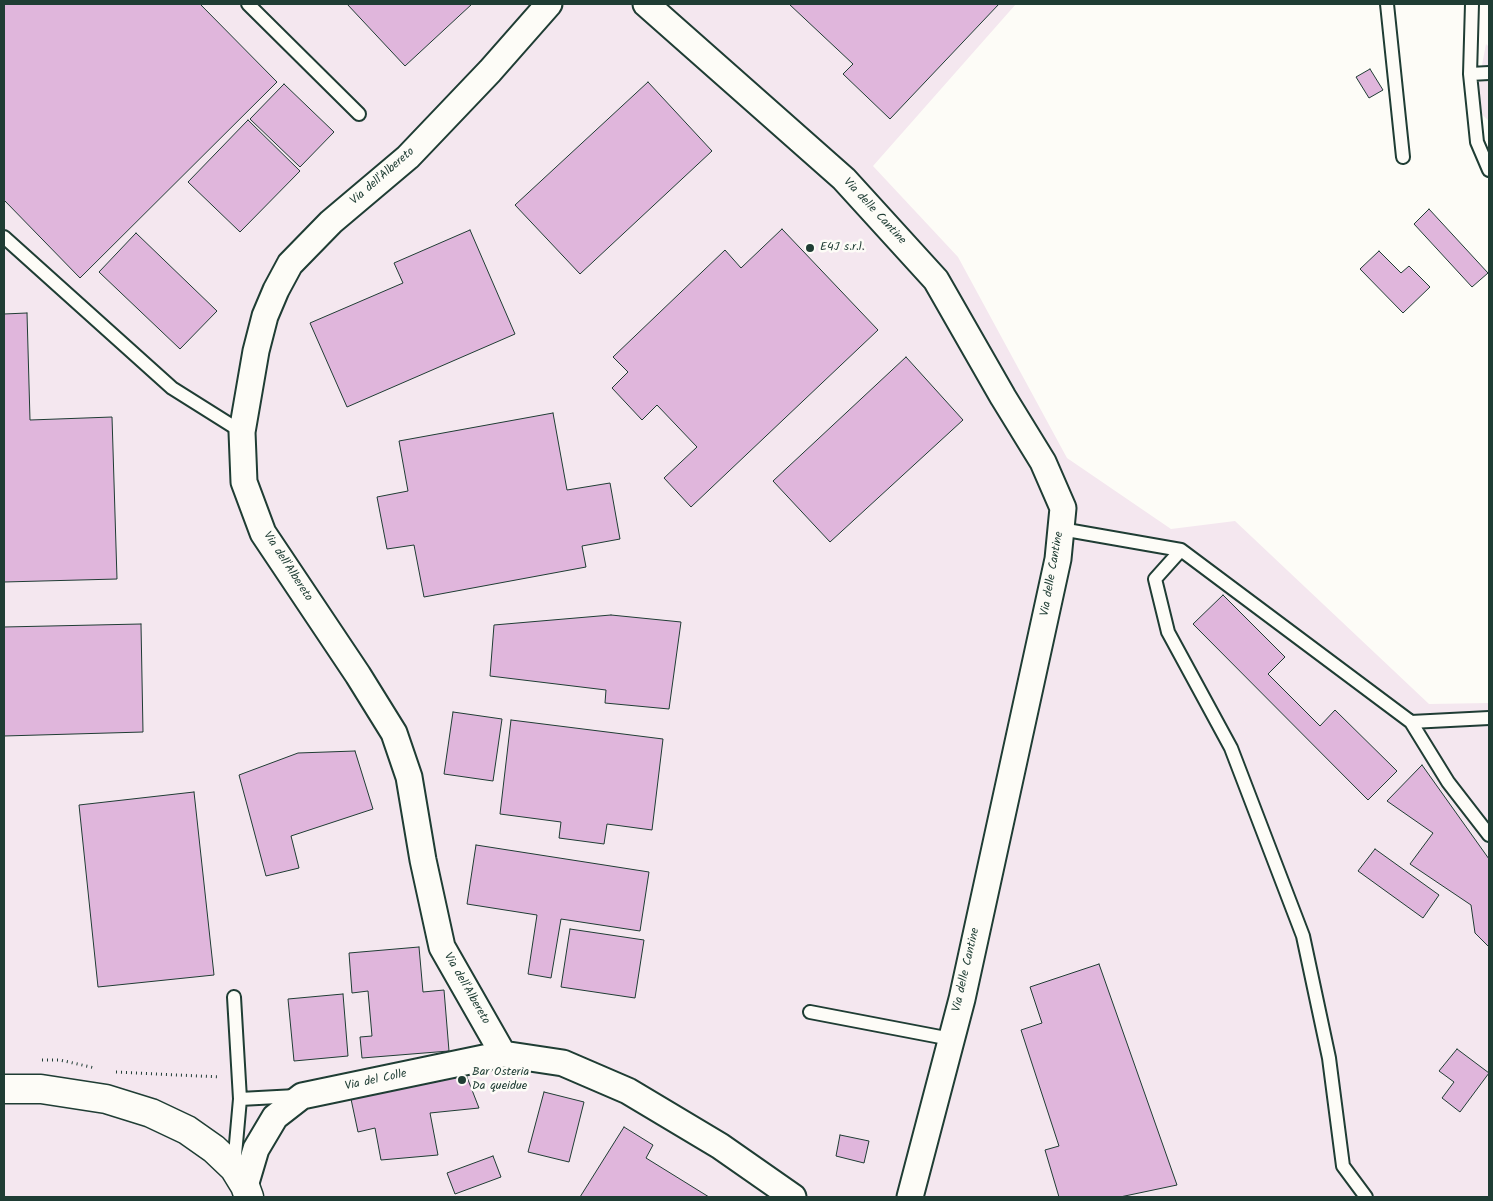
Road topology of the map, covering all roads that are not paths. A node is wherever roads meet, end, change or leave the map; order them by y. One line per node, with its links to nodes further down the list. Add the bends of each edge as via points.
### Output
1 (248, 4): 8 (lane)
2 (549, 4): 12 (street, Via dell'Albereto, via 408,157 331,222 290,264 265,316)
3 (646, 4): 13 (street, Via delle Cantine, via 844,179 936,280 1043,462 1063,508)
4 (1387, 4): 9 (lane)
5 (1472, 4): 7 (lane)
6 (1489, 73): 7 (lane)
7 (1470, 74): 10 (lane, via 1477,142)
8 (359, 114)
9 (1403, 157)
10 (1489, 170)
11 (4, 237): 12 (lane, via 172,388)
12 (242, 432): 21 (street, Via dell'Albereto, via 244,482 263,533 394,732 409,777 442,947)
13 (1061, 529): 14 (lane); 20 (street, Via delle Cantine, via 1056,568)
14 (1181, 550): 16 (lane); 28 (lane, via 1155,579 1168,632 1232,748 1303,936 1329,1058 1343,1166)
15 (1489, 718): 16 (lane)
16 (1410, 722): 17 (lane, via 1448,782)
17 (1489, 835)
18 (234, 997): 24 (lane)
19 (810, 1012): 20 (lane)
20 (951, 1039): 27 (street, Via delle Cantine)
21 (503, 1054): 23 (street, Via del Colle); 26 (street, Via del Colle, via 563,1063 628,1091 720,1146)
22 (4, 1089): 25 (main road, via 42,1089 106,1099 151,1113 187,1130 214,1149)
23 (302, 1096): 24 (lane); 25 (street, Via del Colle, via 275,1117 256,1149)
24 (240, 1099): 25 (lane)
25 (242, 1184)
26 (793, 1197)
27 (910, 1197)
28 (1366, 1197)

